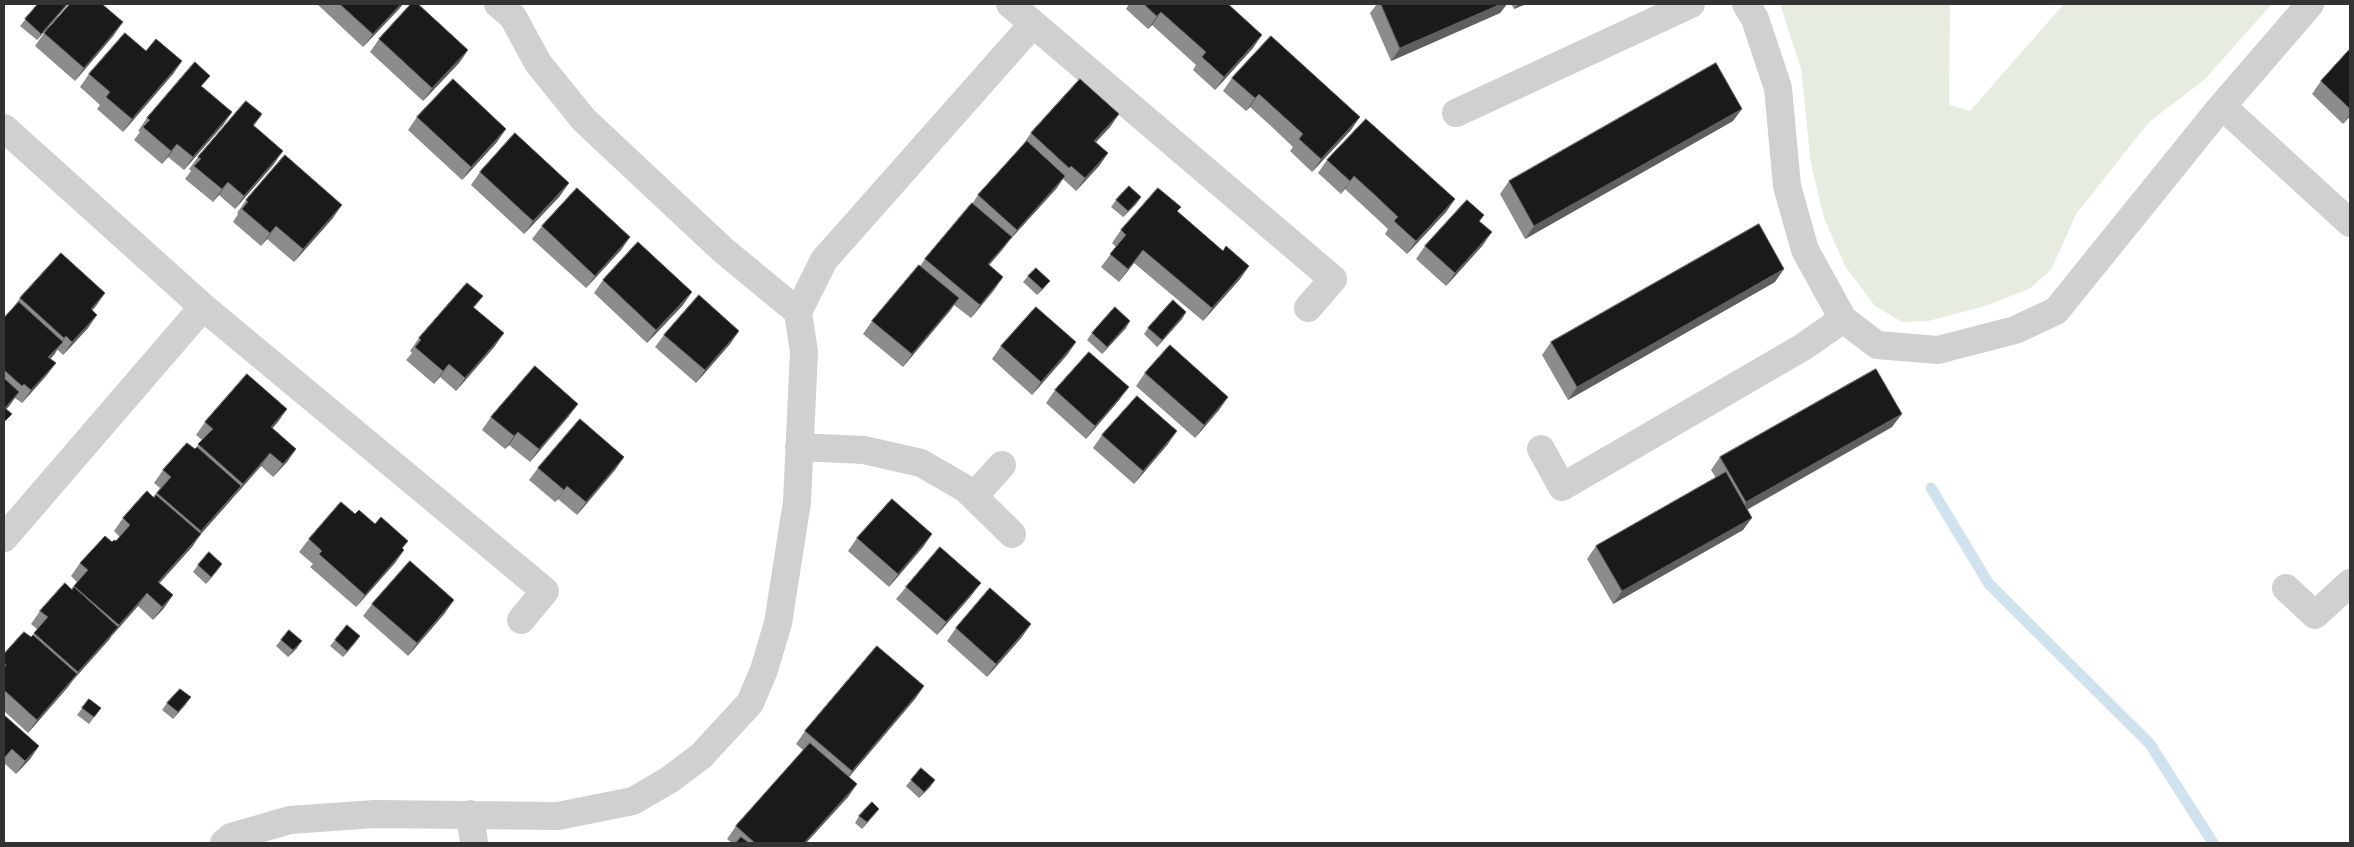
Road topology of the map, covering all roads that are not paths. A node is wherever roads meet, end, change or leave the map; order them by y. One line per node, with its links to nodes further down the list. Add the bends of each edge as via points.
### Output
1 (1010, 4): 6 (street)
2 (1691, 4): 8 (street)
3 (1746, 4): 14 (street, via 1755,19 1778,88 1788,186 1805,250)
4 (2310, 4): 7 (street)
5 (511, 8): 13 (street, via 538,64 584,120 723,250)
6 (1033, 24): 12 (street, via 1333,279); 13 (street, via 824,260)
7 (2222, 106): 10 (street); 14 (street, via 2056,310 2015,330 1938,350 1877,345)
8 (1456, 113)
9 (4, 128): 11 (street)
10 (2350, 223)
11 (203, 307): 20 (street); 23 (street, via 545,591)
12 (1308, 308)
13 (798, 312): 15 (street, via 804,352)
14 (1842, 318): 16 (street, via 1803,347 1562,487)
15 (800, 447): 18 (street, via 864,450 921,463); 24 (street, via 797,502 778,623 750,703 701,756 669,780 632,801 558,816)
16 (1541, 450)
17 (1002, 466): 18 (street)
18 (974, 496): 19 (street)
19 (1012, 534)
20 (4, 538)
21 (2350, 583): 22 (street, via 2315,615)
22 (2286, 588)
23 (520, 620)
24 (470, 814): 25 (street, via 376,814 290,820 231,837); 26 (street)
25 (224, 843)
26 (474, 843)

